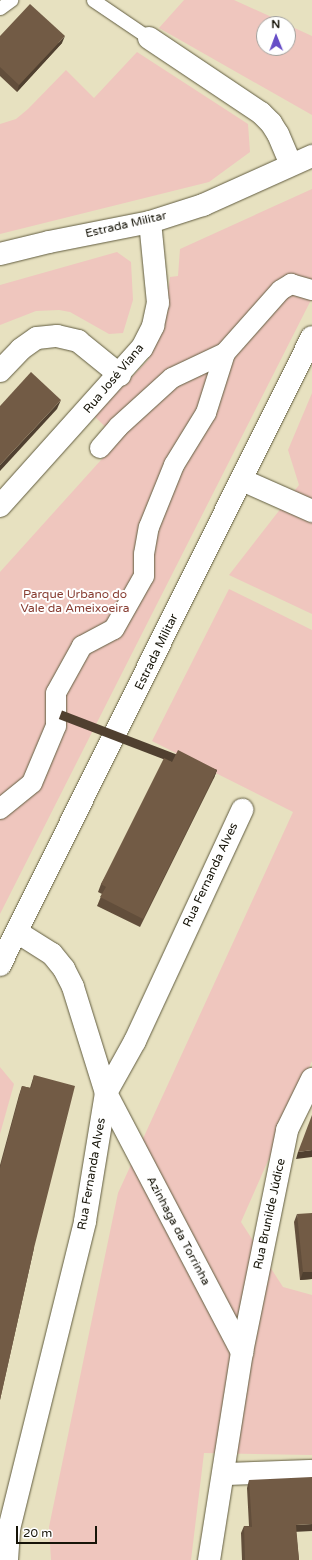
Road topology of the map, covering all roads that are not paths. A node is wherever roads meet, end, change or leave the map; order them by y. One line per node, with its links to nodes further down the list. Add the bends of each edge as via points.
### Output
1 (11, 0): 3 (lane)
2 (93, 0): 4 (lane)
3 (0, 8)
4 (149, 38): 6 (street, via 260,113 278,134)
5 (312, 156): 6 (street, Estrada Militar)
6 (291, 164): 7 (street, Estrada Militar, via 203,205)
7 (150, 222): 8 (street, Estrada Militar); 13 (street, Rua José Viana, via 158,303 153,326 142,348)
8 (0, 254)
9 (312, 290): 11 (street, via 291,284 281,290)
10 (311, 340): 15 (street, Estrada Militar)
11 (225, 353): 14 (street, via 172,378 118,427); 18 (street, via 206,413 174,465 149,527 144,554 144,576 114,629 82,646 56,693 56,726 32,783)
12 (0, 371): 13 (street, via 21,349 37,338 57,336 78,341)
13 (120, 375): 16 (street, Rua José Viana)
14 (100, 448)
15 (242, 480): 17 (street); 20 (street, Estrada Militar)
16 (0, 506)
17 (312, 511)
18 (0, 809)
19 (242, 810): 23 (street, Rua Fernanda Alves, via 135,1041)
20 (17, 932): 21 (street, Estrada Militar); 23 (street, Azinhaga da Torrinha, via 52,954 64,969 73,987)
21 (0, 965)
22 (312, 1080): 24 (street, Rua Brunilde Júdice, via 287,1130)
23 (106, 1094): 24 (street, Azinhaga da Torrinha); 27 (street, Rua Fernanda Alves, via 85,1221 9,1530)
24 (242, 1352): 26 (street)
25 (312, 1471): 26 (street)
26 (224, 1474): 28 (street)
27 (7, 1560)
28 (210, 1560)

